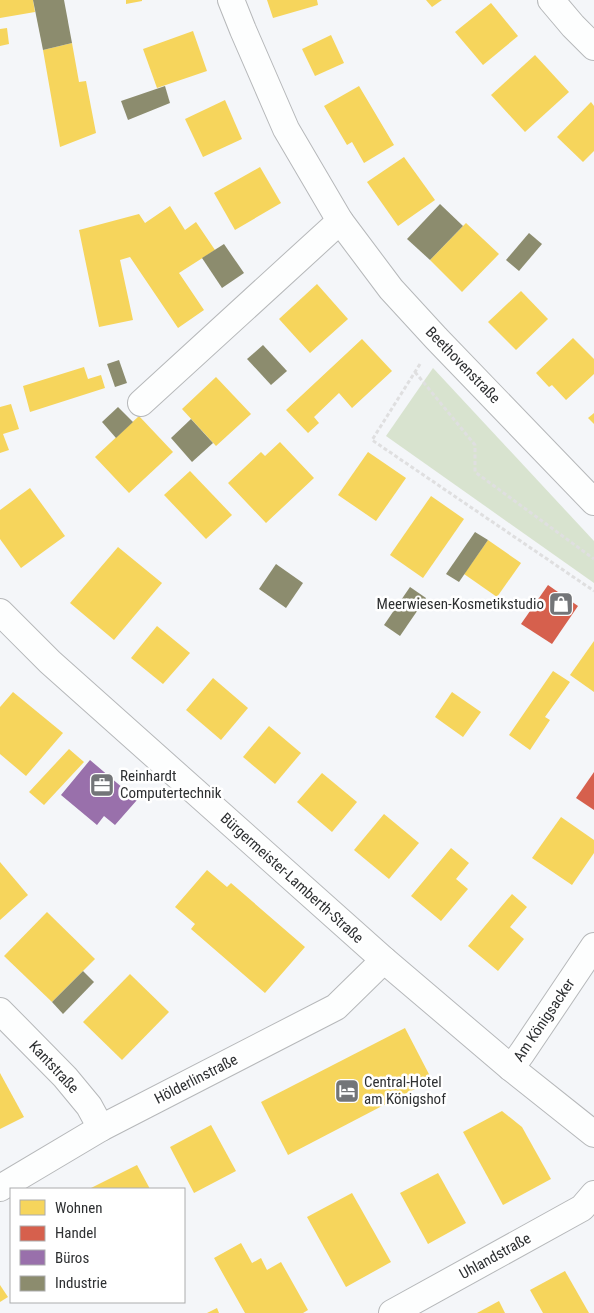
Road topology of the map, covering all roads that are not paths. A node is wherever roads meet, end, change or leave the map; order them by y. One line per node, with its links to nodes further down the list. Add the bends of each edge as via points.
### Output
1 (232, 0): 4 (street, Beethovenstraße, via 286,129)
2 (551, 0): 3 (street)
3 (594, 47)
4 (340, 221): 5 (street); 6 (street, Beethovenstraße, via 391,289)
5 (141, 404)
6 (594, 502)
7 (0, 612): 9 (street, Bürgermeister-Lamberth-Straße, via 50,662)
8 (594, 946): 11 (street, Am Königsacker)
9 (384, 960): 11 (street, Bürgermeister-Lamberth-Straße); 12 (street, Hölderlinstraße, via 336,1007)
10 (0, 1011): 12 (street, Kantstraße, via 65,1077 90,1106)
11 (510, 1068): 13 (street, Bürgermeister-Lamberth-Straße)
12 (101, 1128): 14 (street, Hölderlinstraße)
13 (594, 1134)
14 (0, 1188)
15 (594, 1194): 16 (street, Uhlandstraße, via 582,1208)
16 (392, 1313)

